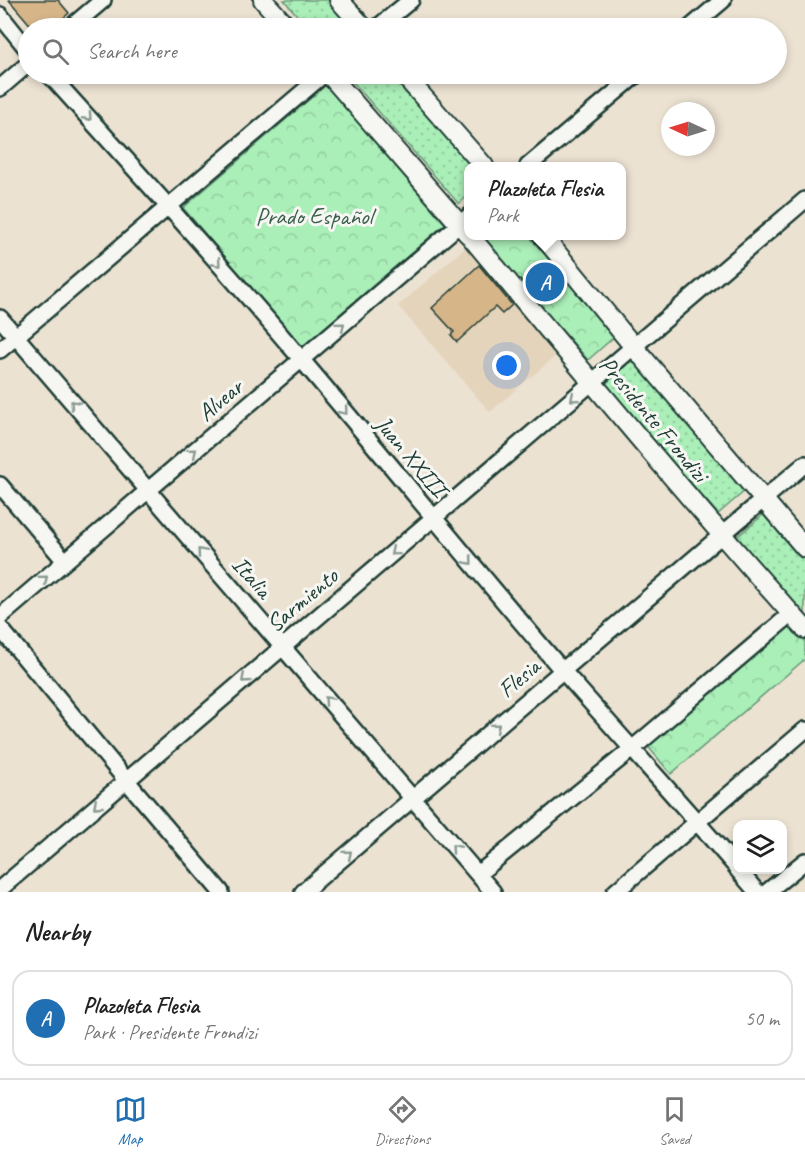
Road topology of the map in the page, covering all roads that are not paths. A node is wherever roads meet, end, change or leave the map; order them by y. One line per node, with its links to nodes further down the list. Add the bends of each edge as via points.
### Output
1 (103, 0): 7 (street)
2 (263, 0): 8 (main road)
3 (339, 0): 9 (main road)
4 (411, 0): 10 (street)
5 (723, 0): 11 (street)
6 (0, 15): 12 (street)
7 (81, 18)
8 (279, 18)
9 (355, 18)
10 (389, 18)
11 (702, 18)
12 (18, 38)
13 (18, 73): 19 (street)
14 (58, 84): 23 (street, Juan XXIII, one-way to 23)
15 (314, 84): 23 (street)
16 (335, 84): 24 (main road, Presidente Frondizi)
17 (412, 84): 20 (main road)
18 (625, 84): 21 (street)
19 (0, 88)
20 (480, 162)
21 (533, 162)
22 (805, 200): 30 (street, Sarmiento)
23 (168, 207): 29 (street); 32 (street, Juan XXIII, one-way to 32)
24 (464, 225)
25 (464, 230): 32 (street, Alvear, one-way to 25)
26 (477, 240): 33 (main road, Presidente Frondizi)
27 (546, 240): 30 (main road, Presidente Frondizi)
28 (0, 318): 29 (street, Italia)
29 (16, 337): 31 (street); 36 (street, Italia, one-way to 29)
30 (634, 346): 33 (street, Sarmiento); 37 (main road, Presidente Frondizi)
31 (0, 350)
32 (302, 359): 36 (street, Alvear, one-way to 32); 38 (street, Juan XXIII, one-way to 38)
33 (592, 383): 38 (street, Sarmiento, one-way to 38); 39 (main road, Presidente Frondizi)
34 (805, 464): 37 (street, Flesia)
35 (0, 485): 41 (street)
36 (148, 490): 41 (street, Alvear); 46 (street, Italia, one-way to 36)
37 (764, 499): 39 (street, Flesia); 40 (main road, Presidente Frondizi)
38 (433, 518): 46 (street, Sarmiento, one-way to 46); 47 (street, Juan XXIII, one-way to 47)
39 (721, 535): 42 (main road, Presidente Frondizi); 47 (street, Flesia)
40 (805, 548)
41 (65, 561): 43 (street, Alvear, one-way to 41)
42 (791, 614): 45 (main road, Presidente Frondizi); 49 (street)
43 (0, 617)
44 (0, 628): 50 (street)
45 (805, 629)
46 (282, 647): 50 (street, Sarmiento, one-way to 50); 51 (street, Italia, one-way to 46)
47 (562, 670): 49 (street, Juan XXIII); 51 (street, Flesia, one-way to 47)
48 (805, 730): 52 (street)
49 (632, 749): 52 (street, Juan XXIII); 55 (street)
50 (126, 780): 57 (street, Sarmiento, one-way to 57); 58 (street)
51 (413, 798): 55 (street, Italia, one-way to 51); 59 (street, Flesia, one-way to 51)
52 (697, 822): 54 (street, Juan XXIII); 61 (street)
53 (805, 861): 63 (street)
54 (733, 863)
55 (478, 874): 60 (street, Italia)
56 (742, 874): 62 (street, Juan XXIII)
57 (0, 889)
58 (221, 892)
59 (303, 892)
60 (493, 892)
61 (615, 892)
62 (757, 892)
63 (767, 892)

